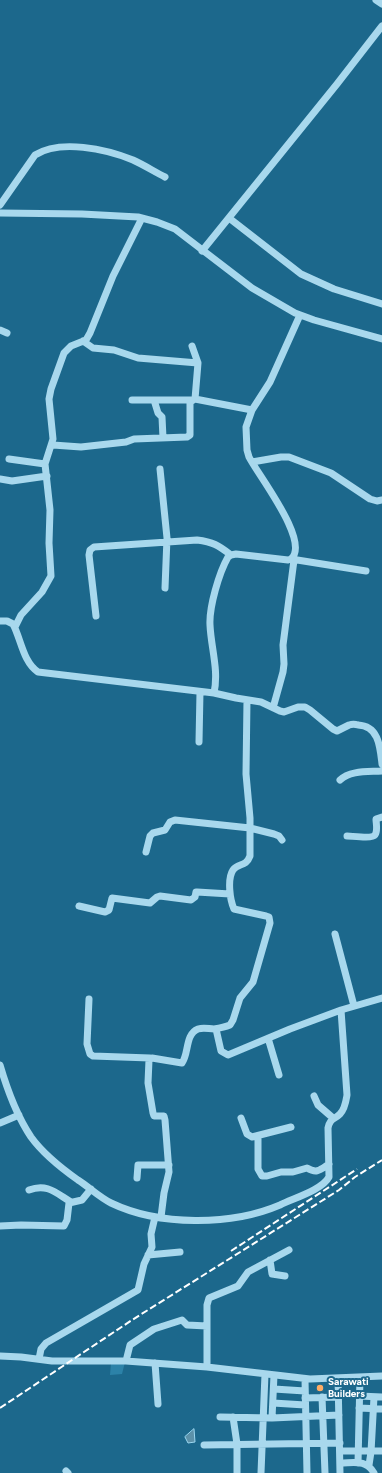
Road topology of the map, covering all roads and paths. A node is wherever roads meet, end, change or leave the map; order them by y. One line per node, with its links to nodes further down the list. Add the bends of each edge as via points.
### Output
1 (376, 0): 2 (street)
2 (382, 4)
3 (382, 26): 8 (street)
4 (165, 177): 5 (street, via 132,160 99,150 80,147 52,148 35,155)
5 (0, 204)
6 (0, 213): 7 (street)
7 (142, 218): 9 (street, via 175,229); 13 (street, via 113,276 90,334)
8 (229, 218): 9 (street); 10 (street, via 301,274 334,289)
9 (202, 250): 11 (street, via 252,288)
10 (382, 304)
11 (300, 315): 12 (street); 19 (street, via 270,382)
12 (382, 339)
13 (83, 341): 15 (street, via 93,348 114,350 138,358); 21 (street, via 71,346 64,353 51,389)
14 (192, 346): 15 (street)
15 (198, 363): 18 (street)
16 (132, 400): 17 (street)
17 (154, 400): 18 (street); 20 (street, via 162,417)
18 (193, 400): 19 (street); 20 (street, via 190,405 190,434 187,437)
19 (252, 410): 23 (street, via 246,427 247,450)
20 (163, 438): 21 (street, via 134,439 81,447)
21 (53, 445): 24 (street)
22 (9, 459): 24 (street)
23 (252, 462): 28 (street, via 289,457 331,473 370,499); 31 (street, via 290,524 296,550)
24 (46, 464): 26 (street)
25 (160, 469): 29 (street)
26 (46, 476): 27 (street, via 12,481); 36 (street, via 50,510 51,576 42,592 21,615)
27 (0, 479)
28 (382, 500)
29 (167, 542): 30 (street, via 208,541); 33 (street); 34 (street, via 101,546 90,550)
30 (230, 554): 31 (street); 38 (street, via 219,579 210,619 217,679)
31 (293, 560): 32 (street); 40 (street, via 283,645 283,668)
32 (366, 571)
33 (165, 588)
34 (96, 616)
35 (0, 621): 36 (street)
36 (15, 627): 37 (street, via 22,648 38,672)
37 (200, 692): 38 (street); 41 (street)
38 (214, 692): 39 (street)
39 (247, 700): 40 (street, via 261,702); 46 (street, via 246,774)
40 (273, 708): 42 (street, via 284,712 305,707 337,731 354,724 372,728)
41 (199, 742)
42 (382, 764)
43 (382, 770): 44 (street, via 352,773)
44 (340, 780)
45 (382, 817): 47 (street, via 376,818 375,836)
46 (250, 828): 48 (street, via 274,834); 49 (street, via 172,820 165,830 150,836); 50 (street, via 250,856 244,864 233,870)
47 (347, 836)
48 (282, 840)
49 (146, 852)
50 (230, 894): 51 (street, via 196,892 191,900 160,896 150,903 112,898 109,910 105,912); 57 (street, via 234,909 266,916 270,923 253,982 240,998 232,1023)
51 (78, 906)
52 (335, 934): 55 (street)
53 (382, 998): 55 (street)
54 (89, 999): 59 (street, via 87,1044 90,1054)
55 (354, 1006): 56 (street)
56 (341, 1010): 58 (street); 65 (street, via 347,1095 341,1113)
57 (216, 1029): 58 (street, via 221,1051 228,1055); 59 (street, via 203,1028 195,1031 182,1062)
58 (268, 1038): 61 (street)
59 (150, 1058): 69 (street, via 149,1093 154,1115 165,1117)
60 (0, 1065): 63 (street)
61 (279, 1075)
62 (314, 1096): 65 (street, via 318,1105)
63 (19, 1115): 66 (street); 72 (street, via 31,1137 44,1153)
64 (241, 1118): 68 (street, via 247,1134 252,1137)
65 (333, 1118): 70 (street, via 328,1128)
66 (0, 1123)
67 (291, 1127): 68 (street)
68 (258, 1136): 70 (street, via 258,1169 262,1176 307,1168 316,1172)
69 (169, 1164): 71 (street, via 138,1165); 75 (street)
70 (329, 1164): 75 (street, via 327,1181 269,1209 236,1218 190,1220)
71 (137, 1178)
72 (91, 1189): 74 (street, via 82,1200); 75 (street, via 124,1208)
73 (29, 1190): 74 (street, via 45,1187)
74 (72, 1202): 76 (street, via 68,1206 64,1226)
75 (158, 1217): 79 (street, via 151,1234 153,1245)
76 (0, 1226)
77 (290, 1250): 80 (street)
78 (180, 1252): 79 (street)
79 (148, 1255): 84 (street, via 138,1290 46,1343 41,1349)
80 (270, 1260): 81 (street, via 272,1274); 82 (street, via 246,1273 238,1286 209,1298)
81 (285, 1276)
82 (207, 1326): 85 (street, via 187,1325 182,1320 154,1329 130,1344); 87 (street)
83 (0, 1356): 84 (street)
84 (39, 1359): 85 (street, via 52,1362)
85 (126, 1361): 86 (street)
86 (155, 1363): 87 (street); 102 (street)
87 (207, 1367): 88 (street)
88 (265, 1374): 89 (street); 111 (street)
89 (274, 1375): 93 (street); 94 (street)
90 (382, 1376): 91 (street)
91 (360, 1377): 92 (street); 95 (street)
92 (338, 1378): 93 (street); 97 (street)
93 (305, 1379): 100 (street)
94 (274, 1389): 100 (street); 101 (street)
95 (359, 1396): 98 (street); 103 (street)
96 (322, 1397): 97 (street); 100 (street); 108 (street)
97 (338, 1397): 106 (street)
98 (374, 1397): 99 (street); 104 (street)
99 (382, 1397)
100 (305, 1398): 101 (street); 110 (street)
101 (273, 1403): 112 (street)
102 (158, 1404)
103 (359, 1408): 104 (street); 121 (street)
104 (374, 1409): 105 (street); 122 (street)
105 (382, 1409)
106 (339, 1415): 108 (street); 114 (street)
107 (220, 1416): 109 (street)
108 (322, 1416): 110 (street); 113 (street)
109 (233, 1417): 111 (street); 115 (street)
110 (305, 1417): 112 (street); 117 (street)
111 (262, 1418): 112 (street); 116 (street)
112 (272, 1418)
113 (323, 1443): 114 (street); 117 (street); 130 (street)
114 (340, 1443): 119 (street)
115 (237, 1444): 116 (street); 118 (street); 127 (street)
116 (262, 1444): 117 (street); 128 (street)
117 (306, 1444): 129 (street)
118 (204, 1445)
119 (340, 1451): 121 (street); 123 (street)
120 (382, 1451): 122 (street)
121 (358, 1452): 122 (street); 124 (street)
122 (371, 1452): 125 (street)
123 (340, 1463): 124 (street); 131 (street)
124 (358, 1463): 125 (street)
125 (369, 1465): 132 (street)
126 (382, 1468): 132 (street)
127 (237, 1473)
128 (261, 1473)
129 (307, 1473)
130 (325, 1473)
131 (340, 1473)
132 (375, 1473)

